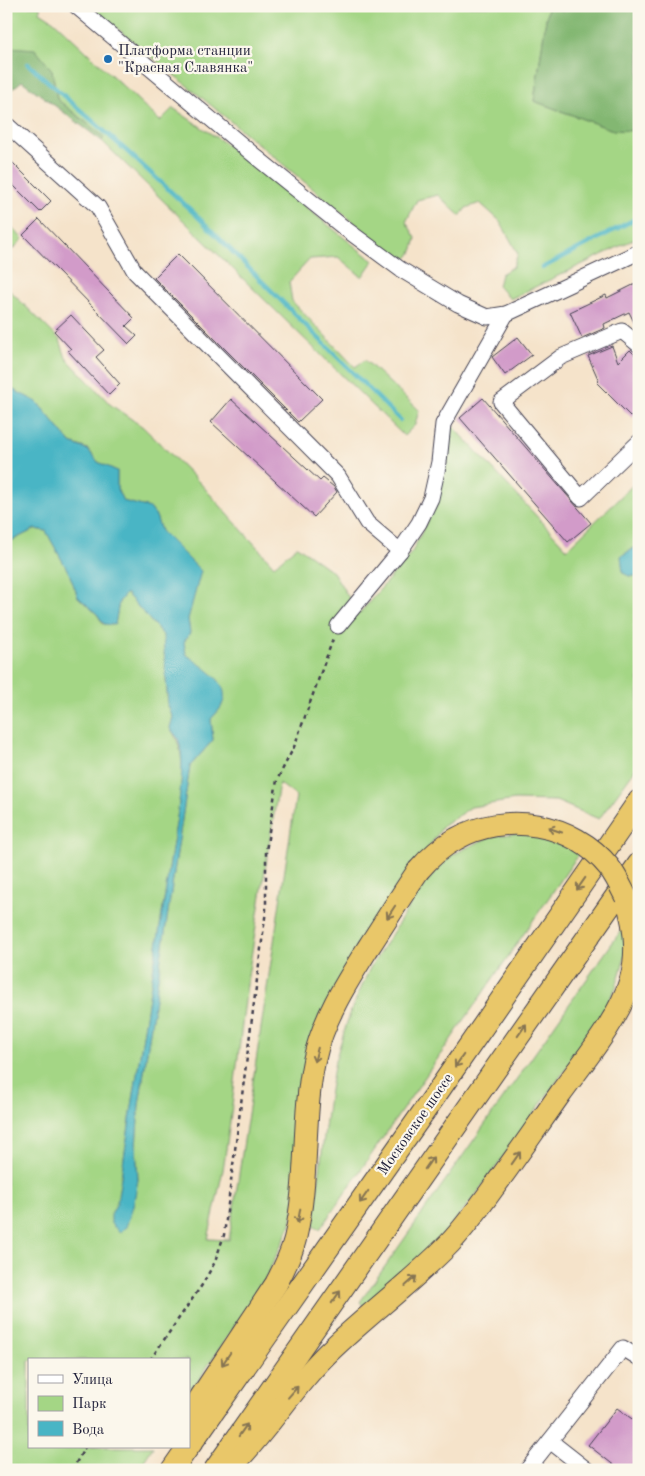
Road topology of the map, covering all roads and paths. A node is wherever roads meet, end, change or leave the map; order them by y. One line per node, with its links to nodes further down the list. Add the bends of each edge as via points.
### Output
1 (76, 6): 4 (street, via 268,167 400,269 487,317)
2 (6, 124): 7 (street, via 98,207 135,272 338,476 367,523)
3 (639, 252): 4 (street)
4 (506, 314): 7 (street, via 443,424 431,498)
5 (639, 345): 6 (street, via 622,330 561,358 501,402 581,498)
6 (639, 442)
7 (400, 551): 8 (street)
8 (338, 626): 11 (path, via 294,747 277,780 266,851 266,910 224,1235 215,1262 202,1285)
9 (639, 801): 15 (highway, Московское шоссе, one-way to 15)
10 (639, 864): 22 (highway, one-way to 10)
11 (151, 1358)
12 (639, 1358): 14 (street, via 623,1348)
13 (190, 1420): 23 (highway, one-way to 13, bridge, via 249,1449 290,1394 334,1347 394,1297 452,1242 608,1026 631,979 634,929 619,882 610,867 591,850 554,829 521,823 504,824 456,838 429,858 418,871 337,998 322,1032 310,1093 301,1204 295,1240 286,1265 199,1400)
14 (550, 1441): 24 (street); 25 (street)
15 (190, 1444)
16 (84, 1448): 19 (path)
17 (178, 1448): 20 (highway)
18 (187, 1448): 21 (highway, Московское шоссе)
19 (72, 1470)
20 (167, 1470)
21 (172, 1470)
22 (215, 1470)
23 (228, 1470)
24 (526, 1470)
25 (587, 1470)

